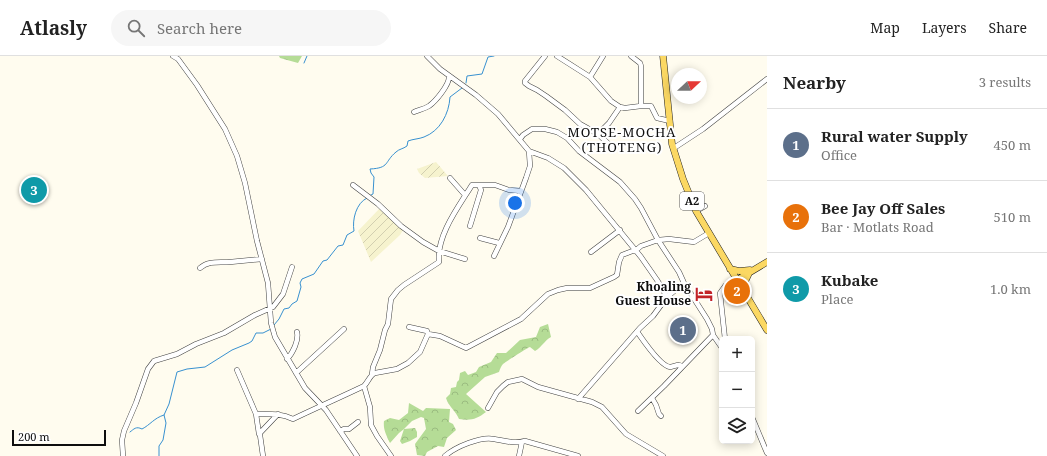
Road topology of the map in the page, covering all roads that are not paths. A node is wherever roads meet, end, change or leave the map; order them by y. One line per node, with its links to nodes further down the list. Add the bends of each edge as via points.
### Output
1 (174, 56): 8 (street)
2 (427, 56): 9 (street)
3 (545, 56): 16 (street, via 525,83 565,110 580,124)
4 (557, 56): 10 (street)
5 (603, 56): 10 (street)
6 (631, 56): 12 (street, via 641,66)
7 (663, 56): 15 (main road, A2)
8 (180, 58): 38 (street, via 234,147)
9 (450, 77): 14 (street, via 447,86 431,105); 17 (street, via 498,114)
10 (590, 77): 13 (street, via 611,101)
11 (767, 79): 19 (street, via 703,129)
12 (641, 106): 13 (street); 15 (street, via 650,106 657,118)
13 (620, 107): 16 (street)
14 (414, 112)
15 (670, 121): 19 (main road, A2)
16 (598, 134): 18 (street)
17 (520, 139): 20 (street); 32 (street, via 527,131 541,128 557,132 567,138 579,151 620,182 635,199)
18 (613, 148)
19 (674, 148): 27 (main road, A2)
20 (529, 151): 24 (street, via 530,166); 29 (street, via 548,158 564,168)
21 (450, 178): 25 (street)
22 (353, 185): 34 (street, via 405,229)
23 (479, 185): 24 (street, via 495,185); 25 (street, via 472,185); 28 (street, via 481,190)
24 (521, 191): 33 (street, via 508,227)
25 (466, 195): 34 (street, via 453,215)
26 (705, 206): 27 (street)
27 (696, 211): 30 (main road, A2)
28 (470, 226)
29 (620, 230): 35 (street); 36 (street)
30 (709, 233): 32 (street, via 694,242); 43 (main road, A2)
31 (480, 238): 33 (street)
32 (658, 240): 35 (street); 46 (street)
33 (499, 243): 37 (street)
34 (439, 251): 39 (street); 63 (street, via 439,262 398,290 391,299 388,324)
35 (635, 251): 48 (street); 55 (street, via 622,255 617,275 614,277 590,288 567,288 548,294 520,319 466,348 440,336)
36 (591, 252)
37 (494, 256)
38 (262, 259): 42 (street, via 215,262); 49 (street, via 268,283)
39 (465, 260)
40 (767, 262): 44 (main road)
41 (292, 267): 49 (street, via 283,294)
42 (200, 268)
43 (730, 269): 44 (main road); 45 (main road, A2)
44 (751, 271): 45 (main road); 47 (main road, via 744,286)
45 (737, 280): 47 (main road, A2); 57 (street, via 725,286 720,293)
46 (684, 283): 48 (street); 56 (street, via 707,319)
47 (744, 293): 52 (main road, A2)
48 (667, 297): 54 (street)
49 (270, 309): 59 (street, via 272,329); 79 (street, via 177,354 154,361 148,369 124,431)
50 (408, 327): 55 (street, via 427,331)
51 (344, 329): 62 (street)
52 (767, 330)
53 (297, 332): 59 (street, via 293,352)
54 (638, 333): 60 (street, via 666,365); 66 (street)
55 (428, 334): 63 (street, via 420,352 408,363 397,369)
56 (713, 335): 58 (street); 60 (street)
57 (725, 336)
58 (719, 344)
59 (287, 359): 62 (street)
60 (682, 366): 65 (street)
61 (237, 370): 70 (street)
62 (296, 374): 67 (street)
63 (372, 374): 64 (street)
64 (364, 386): 67 (street); 82 (street, via 370,407 371,425)
65 (652, 398): 69 (street); 72 (street)
66 (578, 399): 68 (street, via 538,387 522,379 508,382 503,386); 86 (street, via 602,407 626,434)
67 (322, 406): 71 (street, via 293,419); 75 (street)
68 (488, 408)
69 (638, 411)
70 (256, 414): 71 (street); 76 (street)
71 (278, 414): 76 (street)
72 (661, 416)
73 (358, 422): 75 (street, via 349,429)
74 (755, 424): 78 (street)
75 (340, 431): 81 (street)
76 (259, 434): 80 (street)
77 (522, 442): 83 (street, via 481,439); 84 (street); 85 (street)
78 (767, 453)
79 (123, 456)
80 (263, 456)
81 (357, 456)
82 (391, 456)
83 (445, 456)
84 (519, 456)
85 (578, 456)
86 (663, 456)

